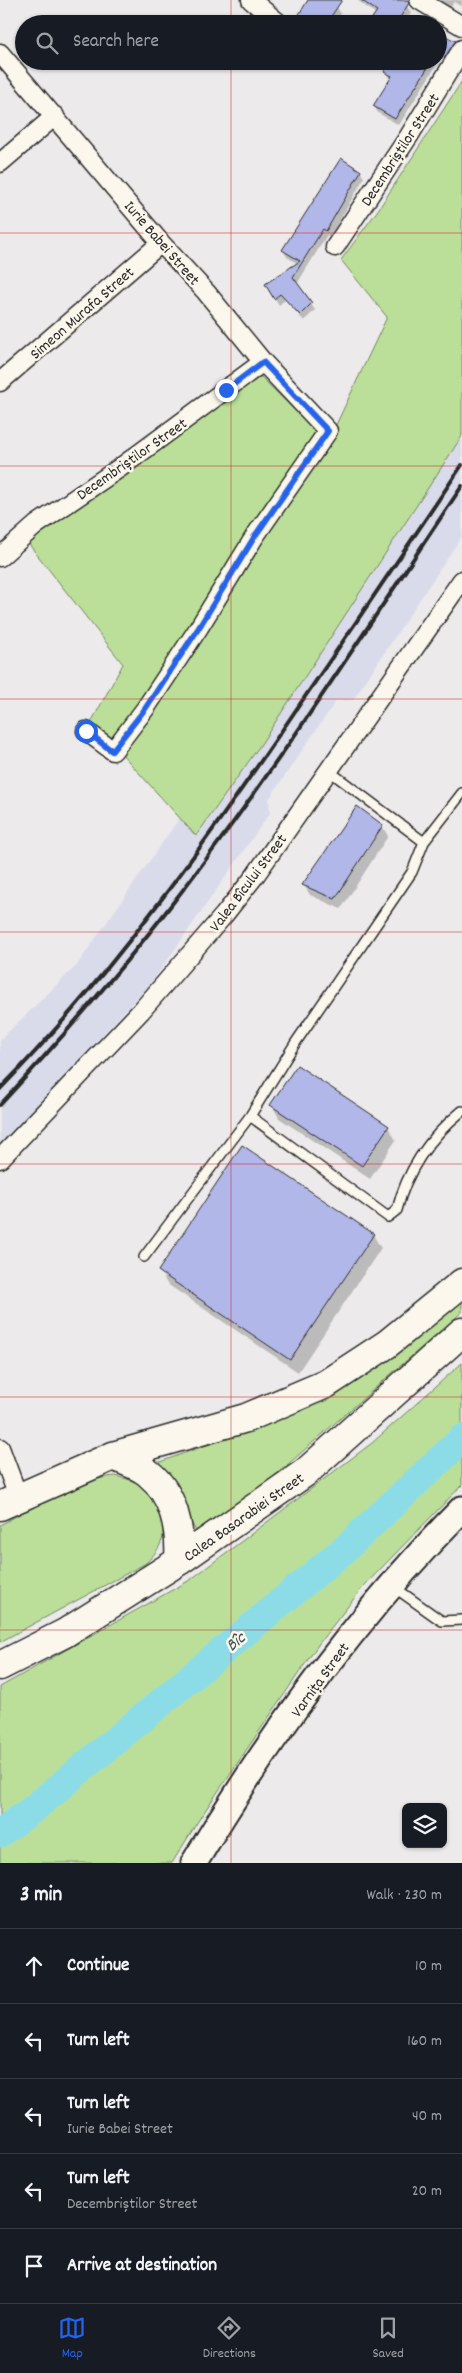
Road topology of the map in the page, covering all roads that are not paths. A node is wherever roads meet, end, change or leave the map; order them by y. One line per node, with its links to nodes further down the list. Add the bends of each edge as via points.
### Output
1 (251, 0): 3 (street)
2 (420, 0): 4 (street)
3 (269, 15)
4 (444, 15)
5 (447, 17): 6 (street)
6 (462, 26)
7 (462, 49): 14 (street, Decembriștilor Street)
8 (0, 52): 9 (street, Iurie Babei Street)
9 (15, 69)
10 (15, 70): 11 (street, Iurie Babei Street)
11 (55, 116): 12 (street); 13 (street, Iurie Babei Street)
12 (0, 163)
13 (161, 243): 15 (street, Iurie Babei Street, via 213,299); 16 (street, Simeon Murafa Street)
14 (335, 248)
15 (263, 362): 17 (street, Decembriștilor Street, via 36,525); 19 (street, Iurie Babei Street, via 328,431 264,521 128,734 112,751)
16 (0, 382)
17 (0, 556)
18 (462, 580): 20 (street, Valea Bîcului Street)
19 (86, 731)
20 (328, 770): 22 (lane); 25 (street, Valea Bîcului Street, via 224,915 141,1011)
21 (462, 793): 22 (lane)
22 (424, 842): 24 (lane, via 412,872 296,1042)
23 (462, 1111): 24 (lane, via 428,1143 402,1188 397,1210 388,1217)
24 (250, 1116): 26 (lane)
25 (0, 1158)
26 (144, 1257)
27 (462, 1283): 30 (main road, via 387,1344 326,1384 246,1418)
28 (462, 1332): 33 (main road, Calea Basarabiei Street, via 306,1472)
29 (0, 1448): 31 (street)
30 (113, 1456): 31 (main road); 33 (main road, via 148,1472 164,1492 174,1512 180,1539)
31 (10, 1503)
32 (462, 1509): 34 (street, Varnița Street)
33 (179, 1561): 36 (main road, Calea Basarabiei Street, via 65,1633)
34 (392, 1585): 35 (lane, via 436,1618); 37 (street, Varnița Street, via 325,1668 227,1808)
35 (462, 1620)
36 (0, 1666)
37 (194, 1863)

